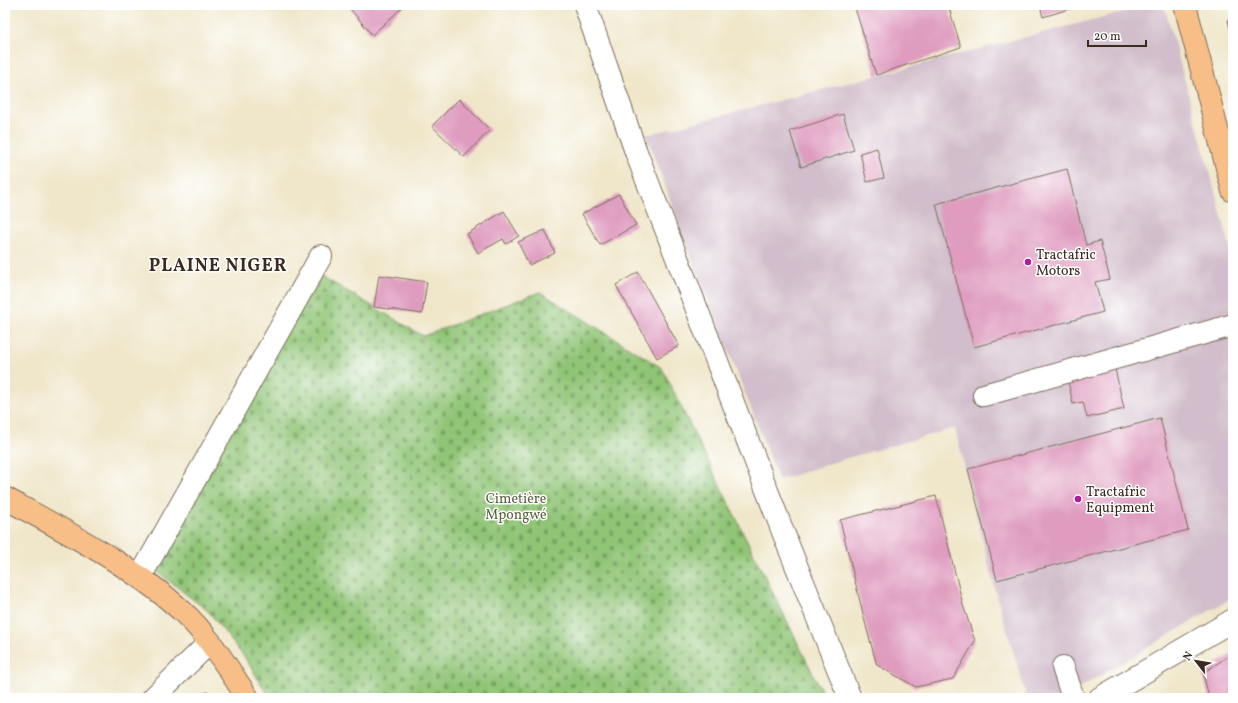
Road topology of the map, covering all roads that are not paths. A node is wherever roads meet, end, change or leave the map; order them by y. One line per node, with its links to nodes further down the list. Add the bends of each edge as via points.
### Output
1 (586, 5): 14 (street, via 636,152)
2 (1185, 5): 3 (main road)
3 (1233, 191)
4 (321, 256): 8 (street)
5 (1233, 325): 6 (street)
6 (984, 395)
7 (5, 498): 8 (main road)
8 (140, 577): 10 (main road, via 185,614)
9 (1233, 620): 16 (street)
10 (210, 642): 12 (street); 13 (main road)
11 (1063, 667): 15 (street)
12 (153, 698)
13 (248, 698)
14 (850, 698)
15 (1073, 698)
16 (1100, 698)

